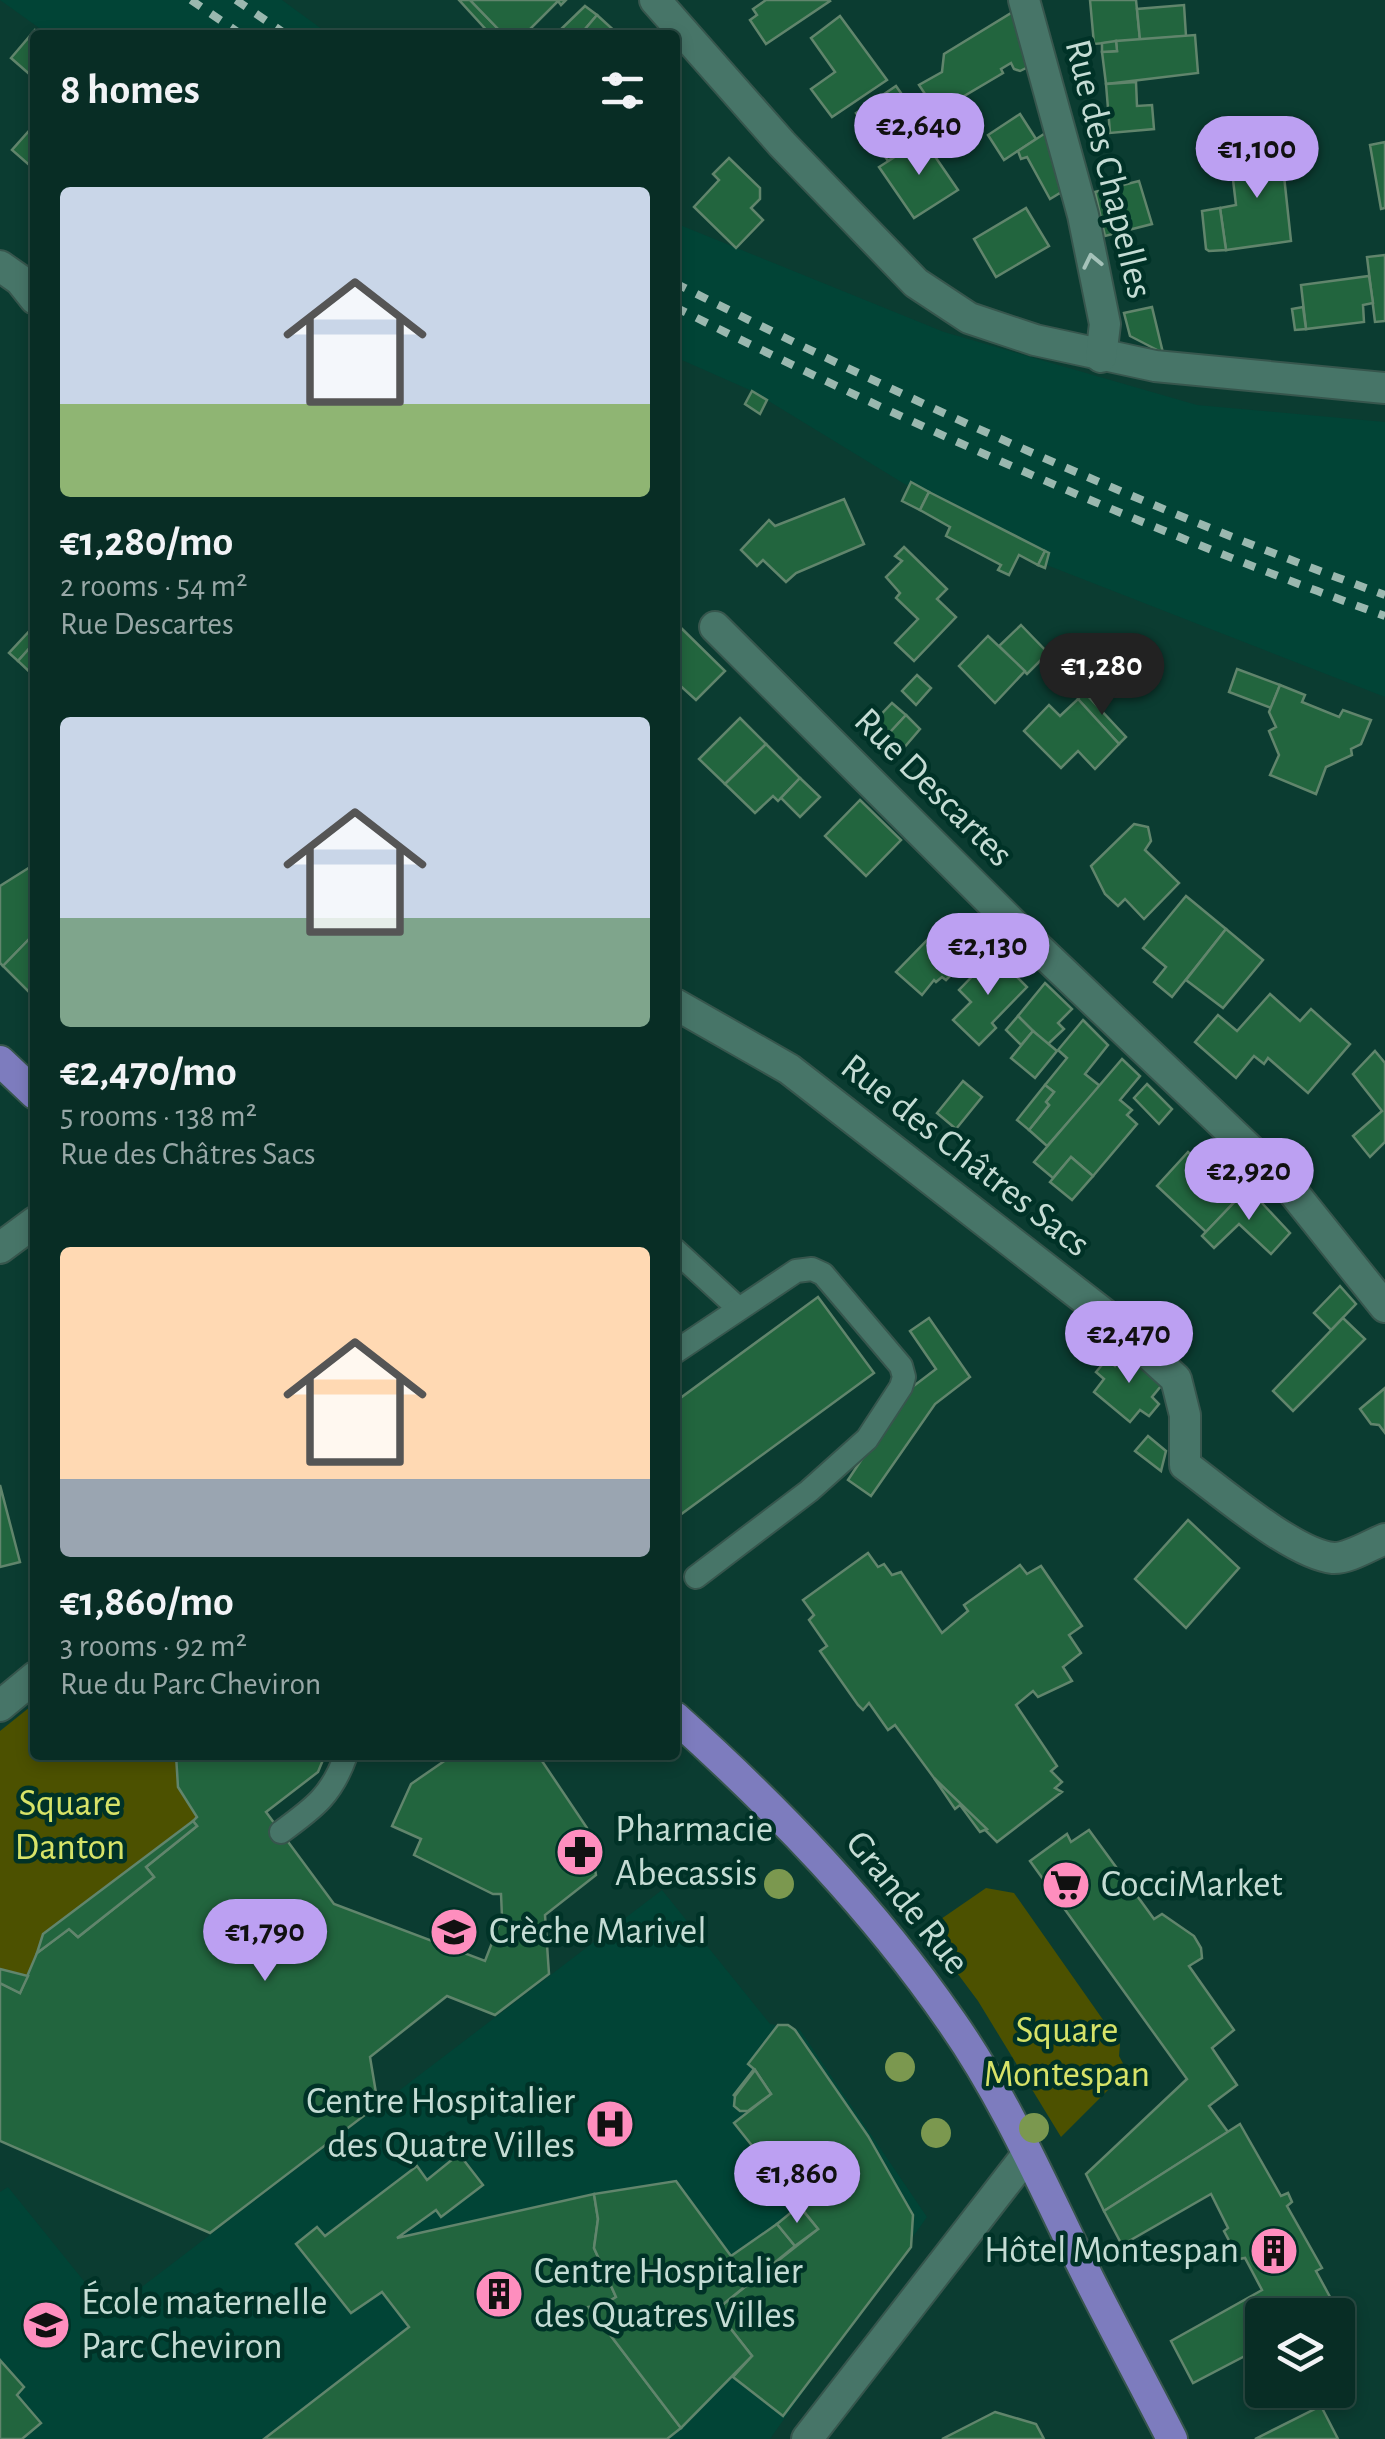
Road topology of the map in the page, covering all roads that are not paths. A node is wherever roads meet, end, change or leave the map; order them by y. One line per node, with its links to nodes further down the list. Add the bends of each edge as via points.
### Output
1 (655, 0): 5 (street, via 916,283 969,318)
2 (1024, 0): 5 (street, Rue des Chapelles, one-way to 2, via 1105,324 1083,215)
3 (0, 266): 4 (street)
4 (30, 293)
5 (1101, 357): 6 (street)
6 (1385, 388)
7 (715, 627): 15 (street, Rue Descartes, via 1289,1187)
8 (680, 1007): 17 (street, Rue des Châtres Sacs, via 790,1070 1108,1317 1176,1378 1185,1415 1185,1466 1315,1554 1337,1559)
9 (0, 1061): 10 (main road)
10 (30, 1089)
11 (30, 1226): 12 (street)
12 (0, 1248)
13 (680, 1255): 14 (lane)
14 (738, 1307): 16 (lane); 18 (lane, via 796,1271 812,1269 823,1274 904,1377 867,1439)
15 (1385, 1307)
16 (680, 1348)
17 (1385, 1539)
18 (696, 1576)
19 (30, 1680): 20 (street)
20 (0, 1706)
21 (680, 1722): 24 (main road, Grande Rue, via 812,1849 887,1935 953,2023)
22 (344, 1760): 23 (lane, via 321,1804)
23 (282, 1832)
24 (1028, 2155): 25 (street); 26 (main road, Grande Rue)
25 (807, 2439)
26 (1172, 2439)

